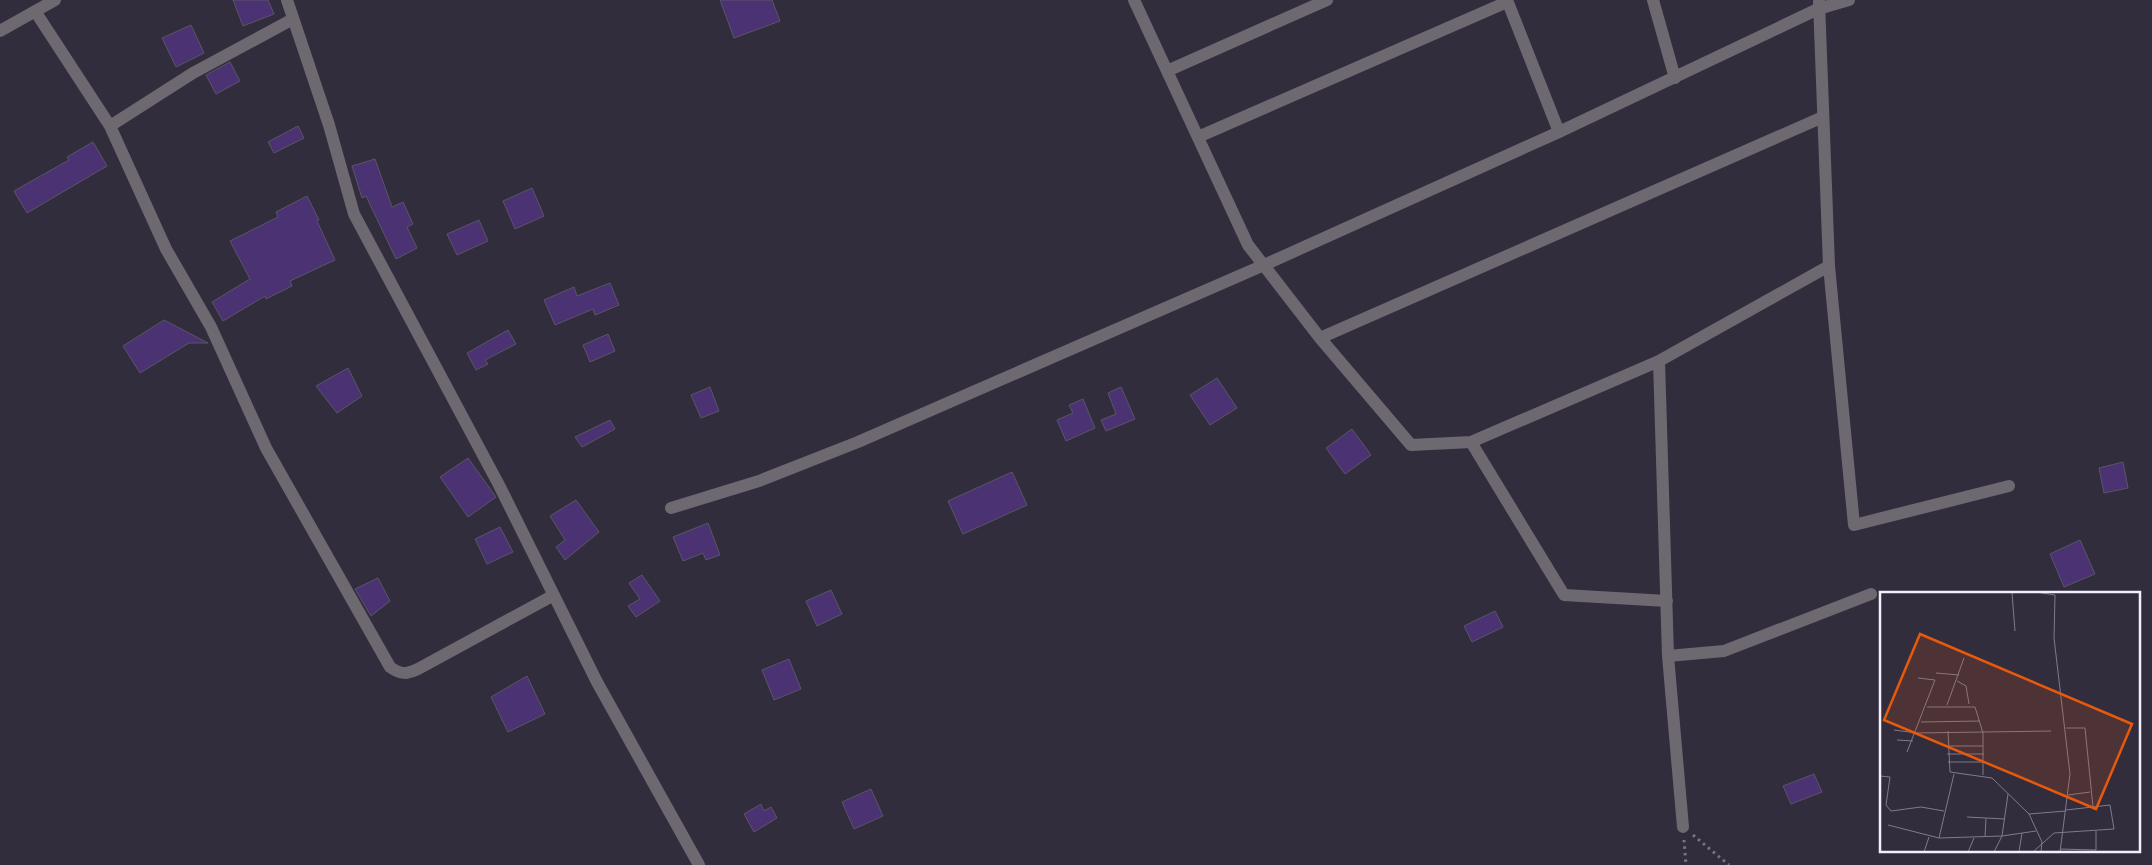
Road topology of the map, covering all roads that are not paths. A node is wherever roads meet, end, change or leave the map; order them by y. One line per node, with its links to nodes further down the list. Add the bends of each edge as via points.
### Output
1 (55, 0): 9 (street)
2 (287, 0): 10 (street)
3 (1134, 0): 12 (street)
4 (1327, 0): 12 (street)
5 (1654, 0): 13 (street)
6 (1849, 0): 8 (street)
7 (1507, 1): 16 (street); 17 (street)
8 (1818, 4): 13 (street); 14 (street)
9 (35, 11): 11 (street); 15 (street)
10 (293, 19): 15 (street, via 193,73); 26 (street, via 329,125 354,214)
11 (0, 31)
12 (1167, 71): 17 (street)
13 (1675, 78): 16 (street)
14 (1823, 117): 19 (street); 20 (street)
15 (110, 126): 26 (street, via 166,249 211,327 266,448 390,667 406,674 418,669)
16 (1559, 132): 18 (street)
17 (1198, 137): 18 (street, via 1248,245)
18 (1264, 265): 20 (street); 24 (street, via 858,442 759,481)
19 (1829, 266): 21 (street); 23 (street, via 1854,525)
20 (1320, 338): 22 (street, via 1411,445)
21 (1659, 361): 22 (street); 27 (street)
22 (1472, 442): 27 (street, via 1564,595)
23 (2010, 486)
24 (671, 508)
25 (1871, 594): 28 (street, via 1724,650)
26 (554, 595): 30 (street, via 597,682)
27 (1667, 601): 28 (street)
28 (1668, 656): 29 (street)
29 (1683, 827)
30 (699, 865)

